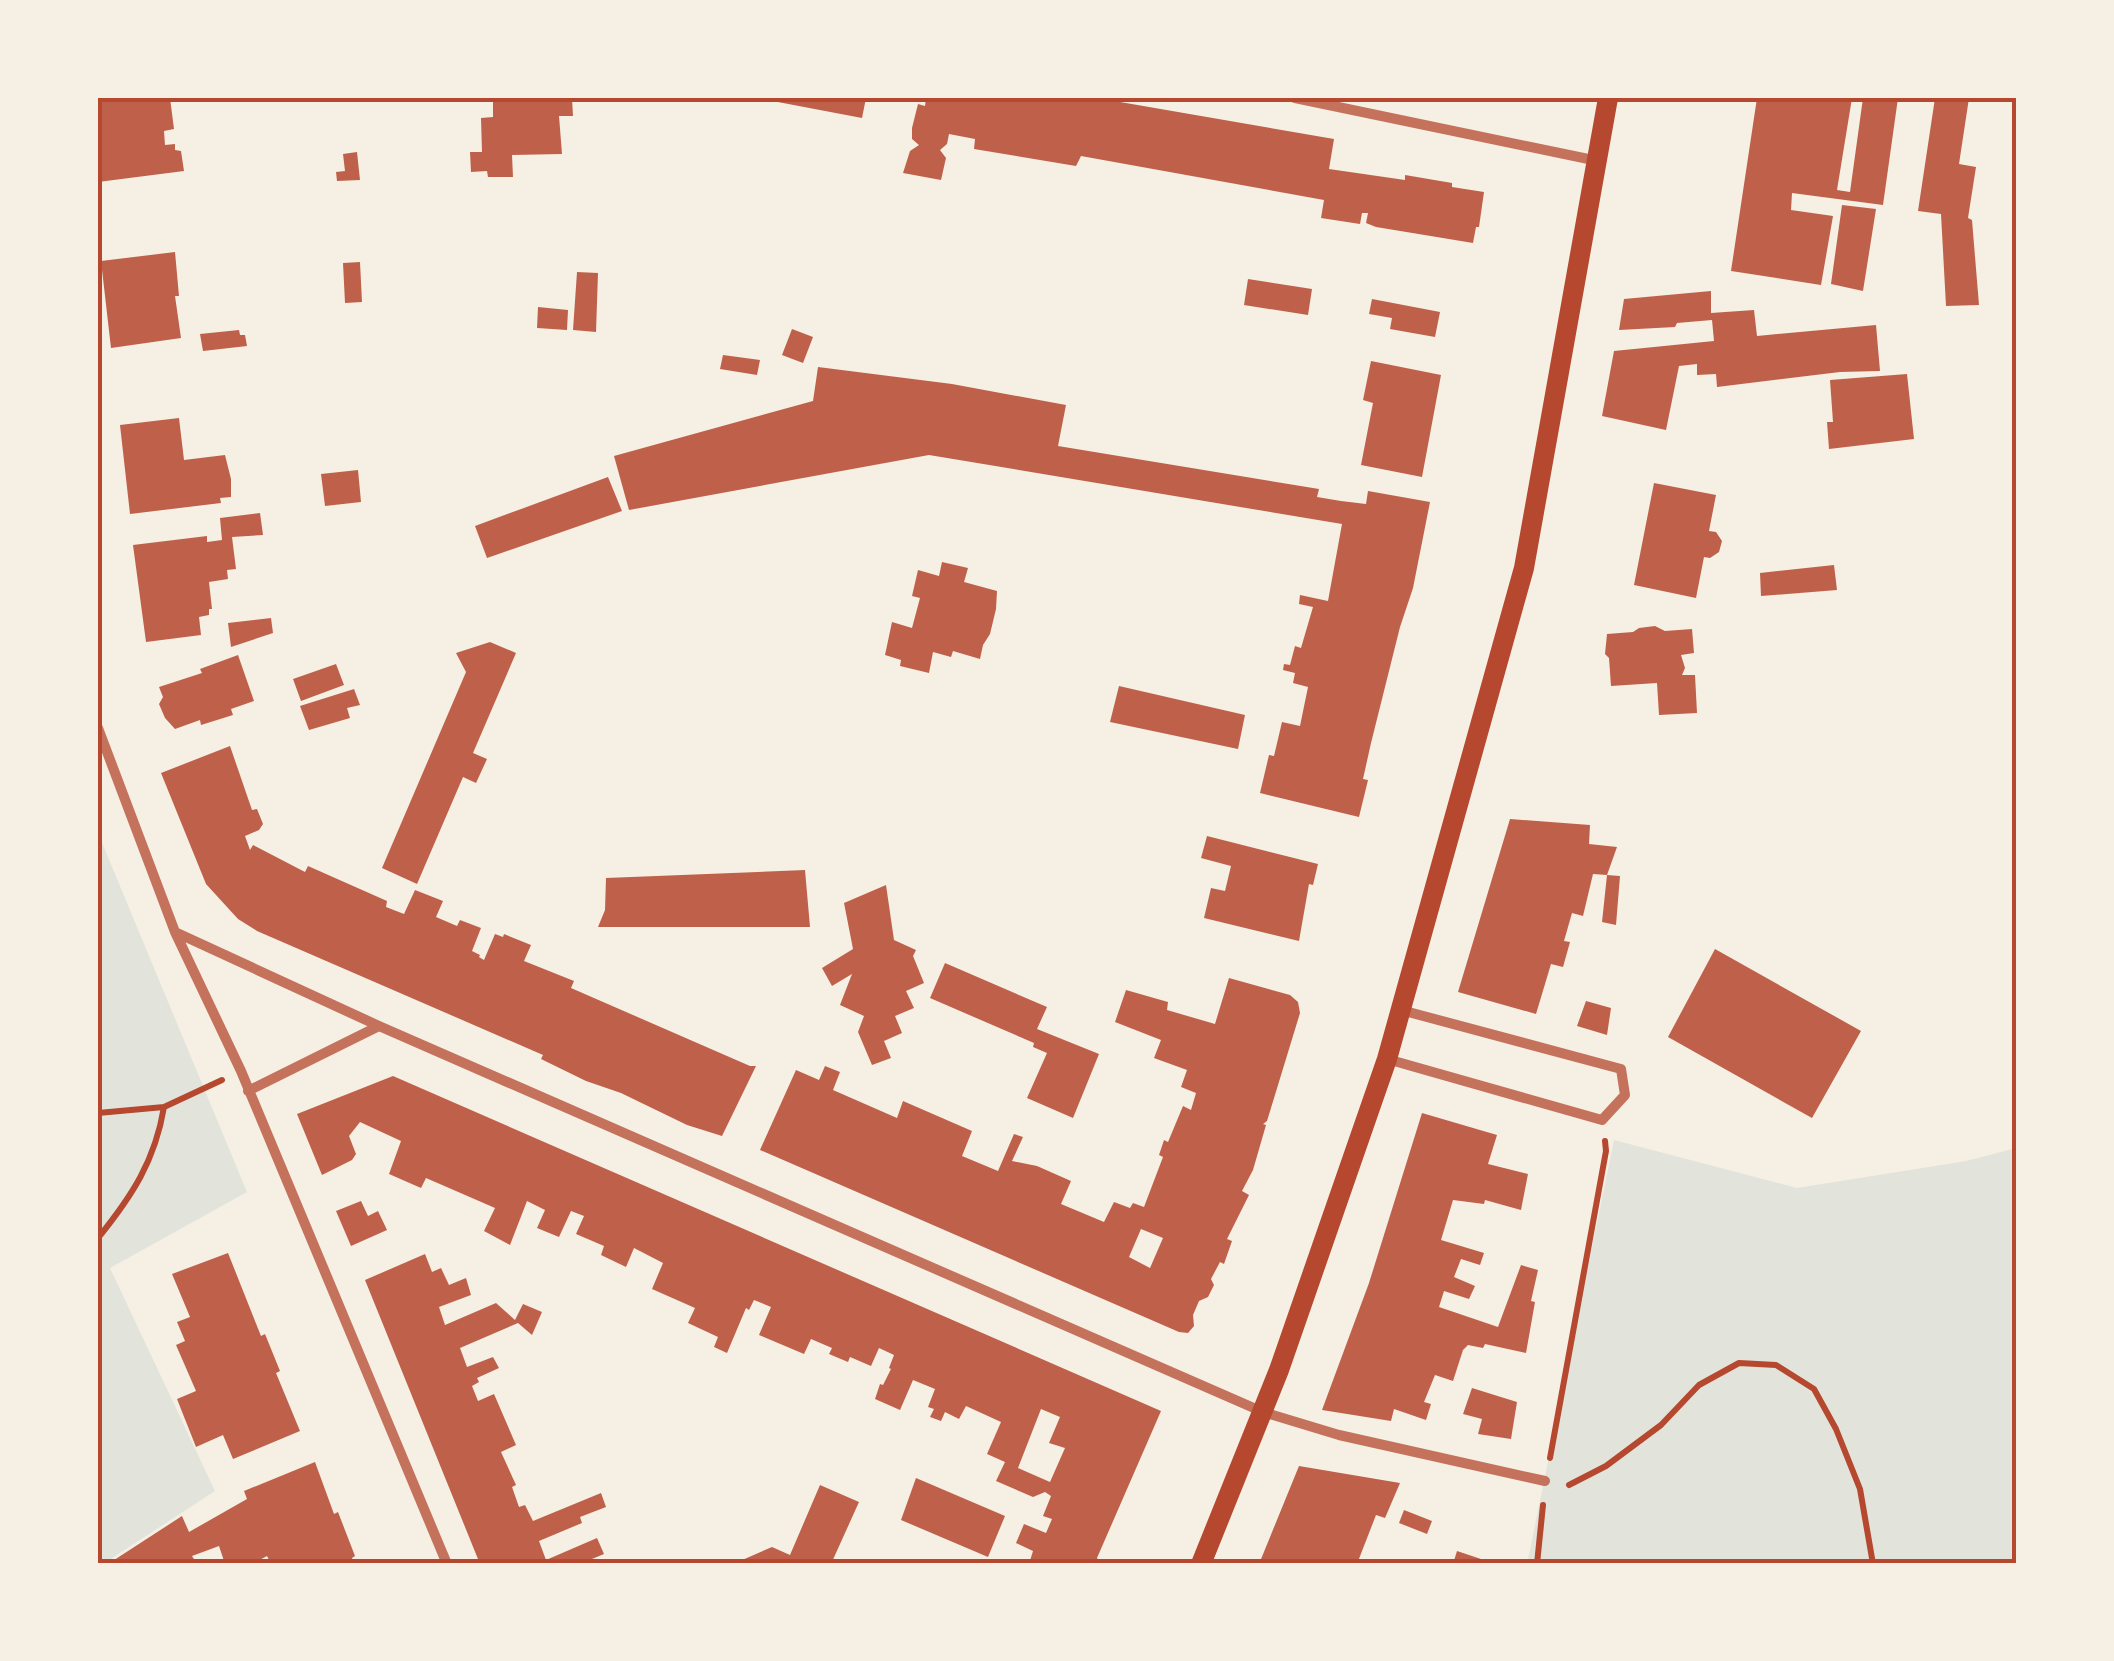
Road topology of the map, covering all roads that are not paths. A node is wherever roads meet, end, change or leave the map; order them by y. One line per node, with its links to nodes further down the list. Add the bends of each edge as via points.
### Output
1 (1295, 98): 3 (street)
2 (1608, 98): 3 (main road)
3 (1599, 161): 6 (main road, via 1524,568)
4 (98, 728): 5 (street)
5 (175, 932): 7 (street); 9 (street)
6 (1401, 1010): 8 (main road); 8 (street, via 1621,1070 1625,1095 1602,1120)
7 (379, 1026): 9 (street); 10 (street)
8 (1387, 1058): 10 (main road)
9 (248, 1090): 12 (street)
10 (1263, 1412): 11 (street, via 1339,1436); 13 (main road)
11 (1546, 1481)
12 (447, 1564)
13 (1202, 1564)

